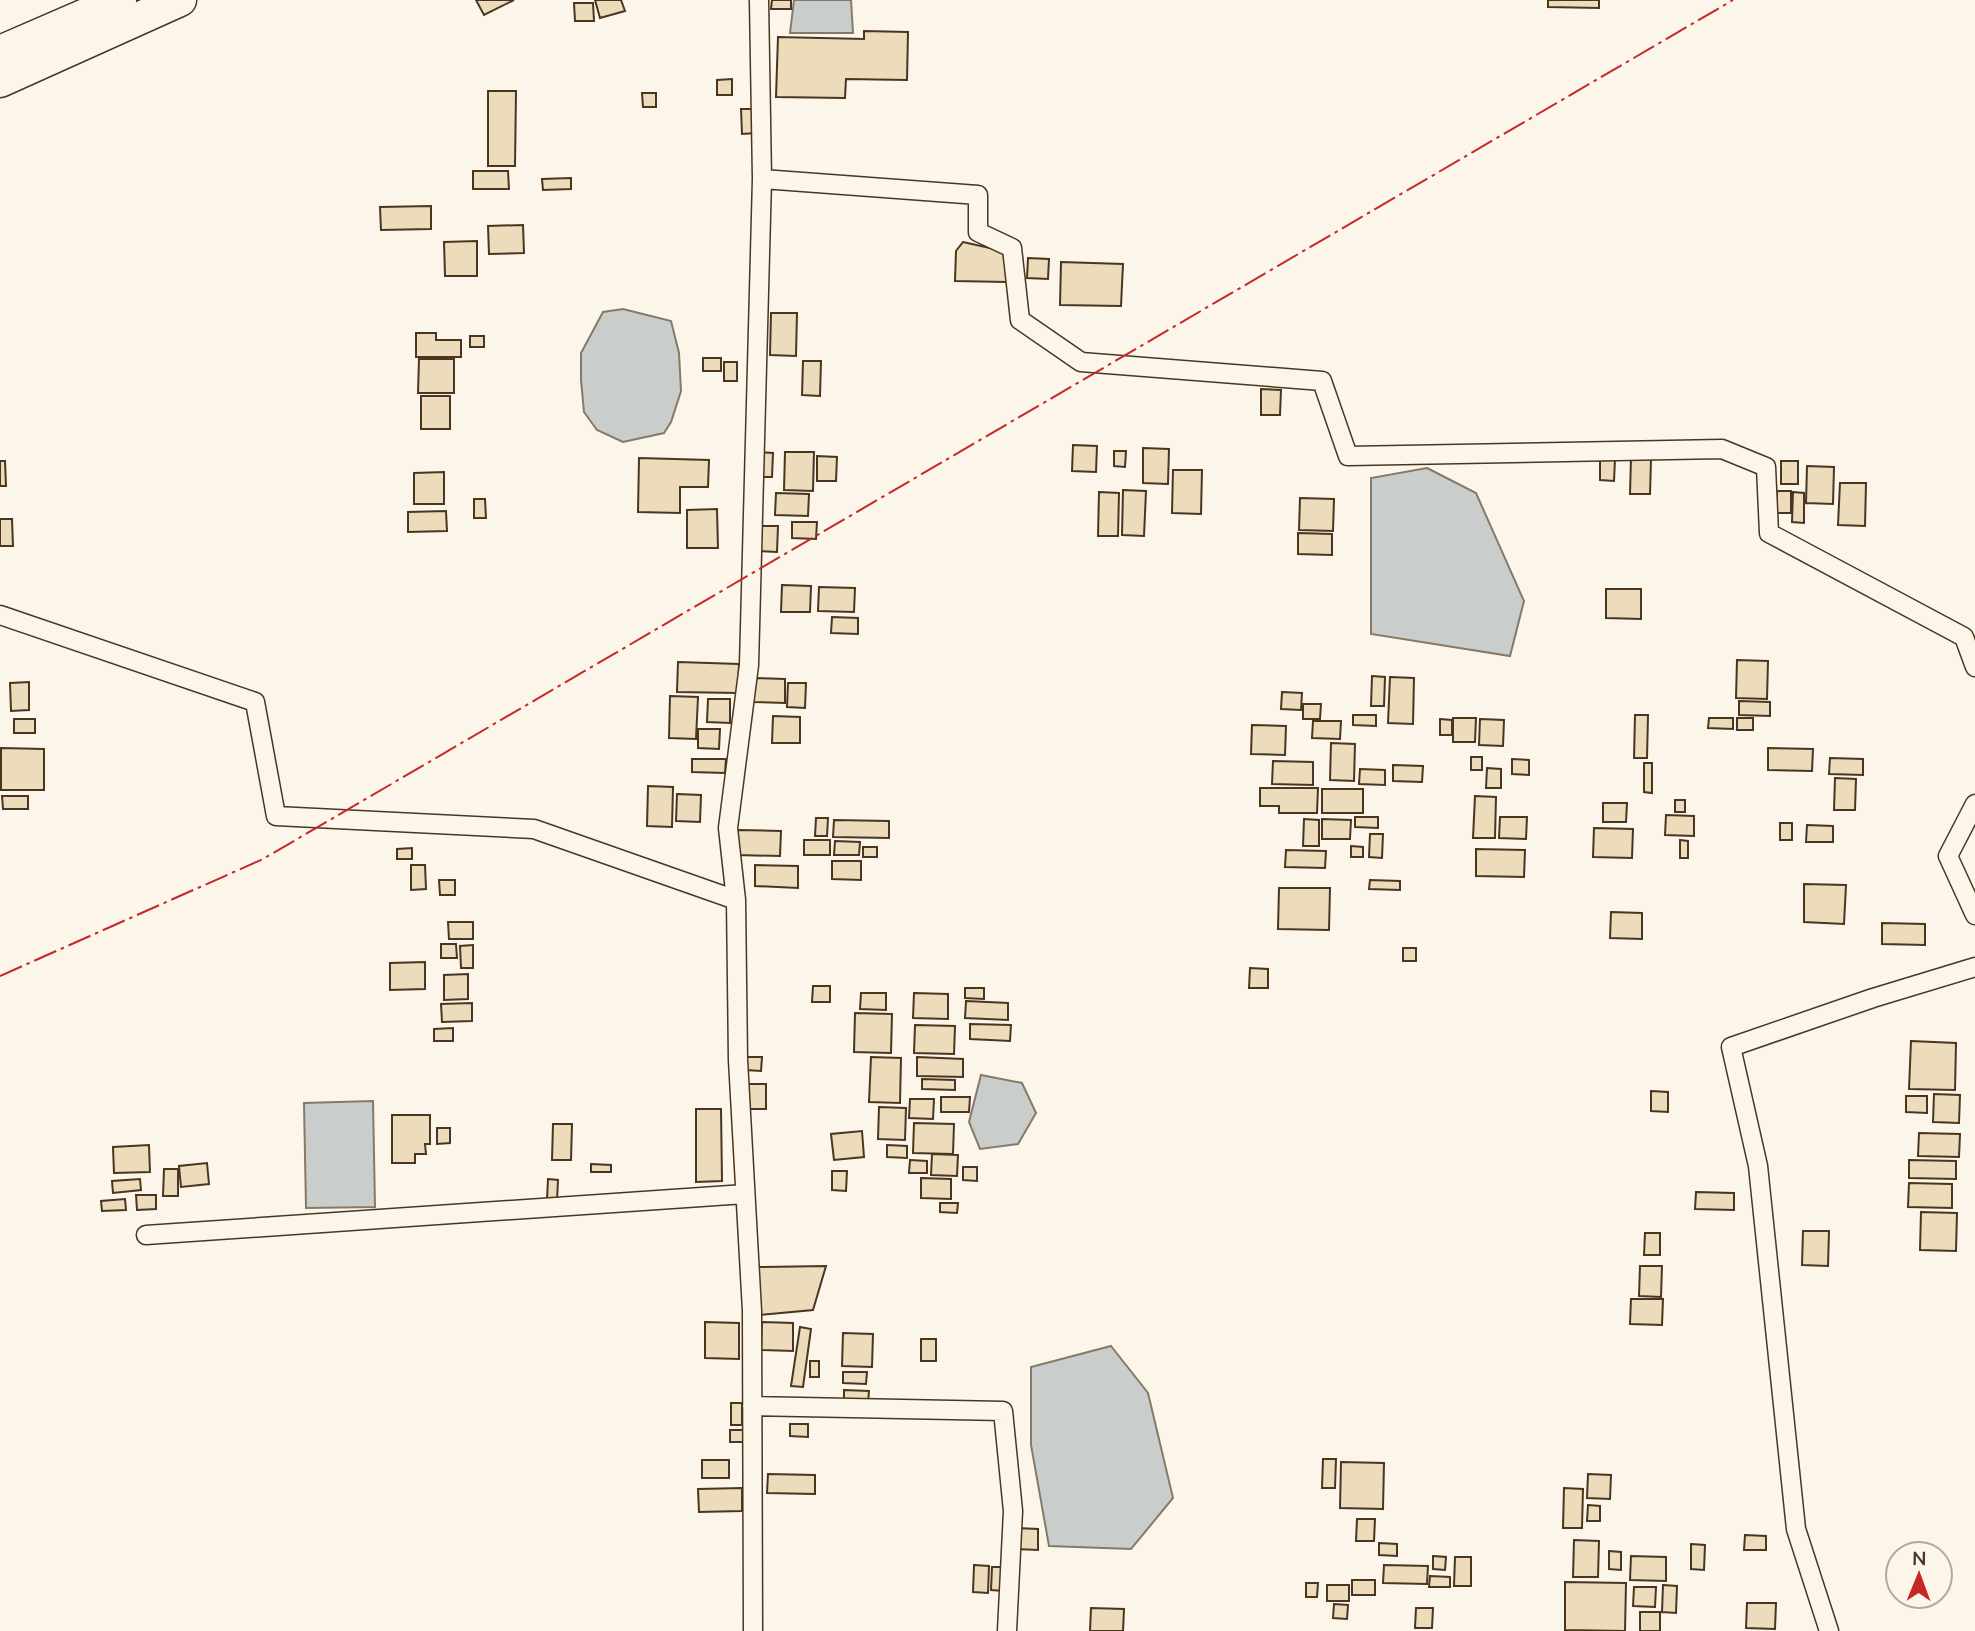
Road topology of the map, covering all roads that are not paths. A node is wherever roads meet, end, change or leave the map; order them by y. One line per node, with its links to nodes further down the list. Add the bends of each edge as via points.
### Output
1 (120, 0): 4 (highway)
2 (180, 0): 5 (highway)
3 (759, 0): 6 (street)
4 (0, 52)
5 (0, 81)
6 (762, 180): 8 (street, via 978,195 978,232 1013,248 1020,320 1082,362 1322,381 1348,456 1722,449 1766,467 1769,533 1964,637); 10 (street, via 748,665 728,828)
7 (0, 615): 10 (street, via 255,702 276,816 534,829)
8 (1975, 667)
9 (1975, 804): 11 (street, via 1948,856)
10 (736, 900): 13 (street)
11 (1975, 915)
12 (1975, 967): 18 (street, via 1731,1046 1758,1166 1796,1529)
13 (745, 1194): 14 (street); 15 (street)
14 (146, 1234)
15 (752, 1406): 16 (street); 17 (street, via 1003,1412 1013,1511)
16 (753, 1631)
17 (1007, 1631)
18 (1829, 1631)

